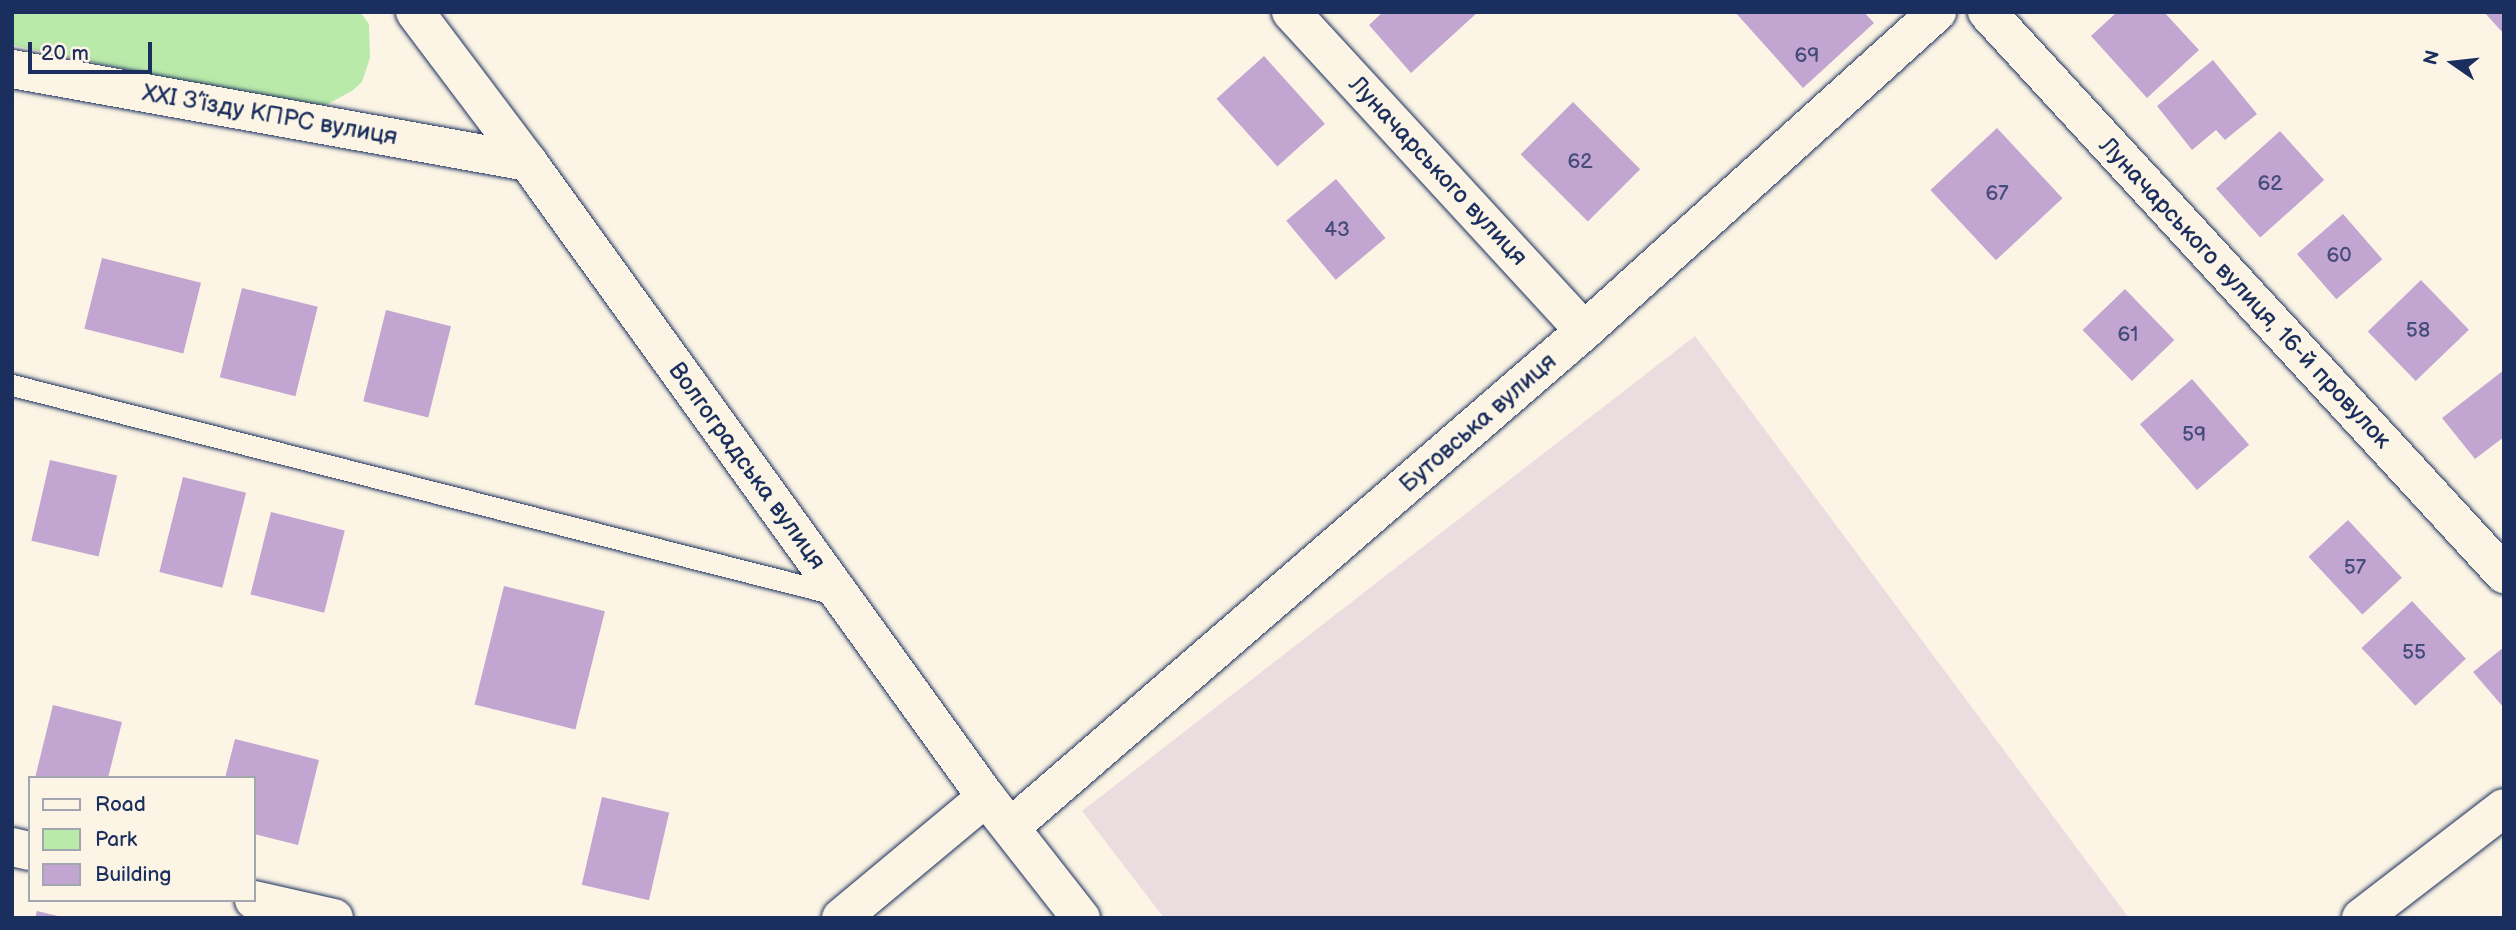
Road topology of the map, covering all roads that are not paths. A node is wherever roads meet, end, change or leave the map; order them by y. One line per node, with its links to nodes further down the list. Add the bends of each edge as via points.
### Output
1 (1291, 12): 7 (street, Луначарського вулиця)
2 (1937, 12): 7 (street, Бутовська вулиця)
3 (1987, 12): 9 (street, Луначарського вулиця, 16-й провулок)
4 (421, 14): 6 (street, Волгоградська вулиця)
5 (12, 69): 6 (street, XXI З’їзду КПРС вулиця)
6 (528, 162): 10 (street, Волгоградська вулиця)
7 (1584, 331): 13 (street, Бутовська вулиця)
8 (12, 385): 10 (lane)
9 (2504, 574)
10 (841, 596): 11 (street, Волгоградська вулиця)
11 (986, 797): 13 (street, Волгоградська вулиця); 16 (street)
12 (2504, 808): 18 (street)
13 (1012, 826): 17 (street, Волгоградська вулиця)
14 (256, 900): 15 (street)
15 (334, 918)
16 (841, 918)
17 (1081, 918)
18 (2361, 918)

